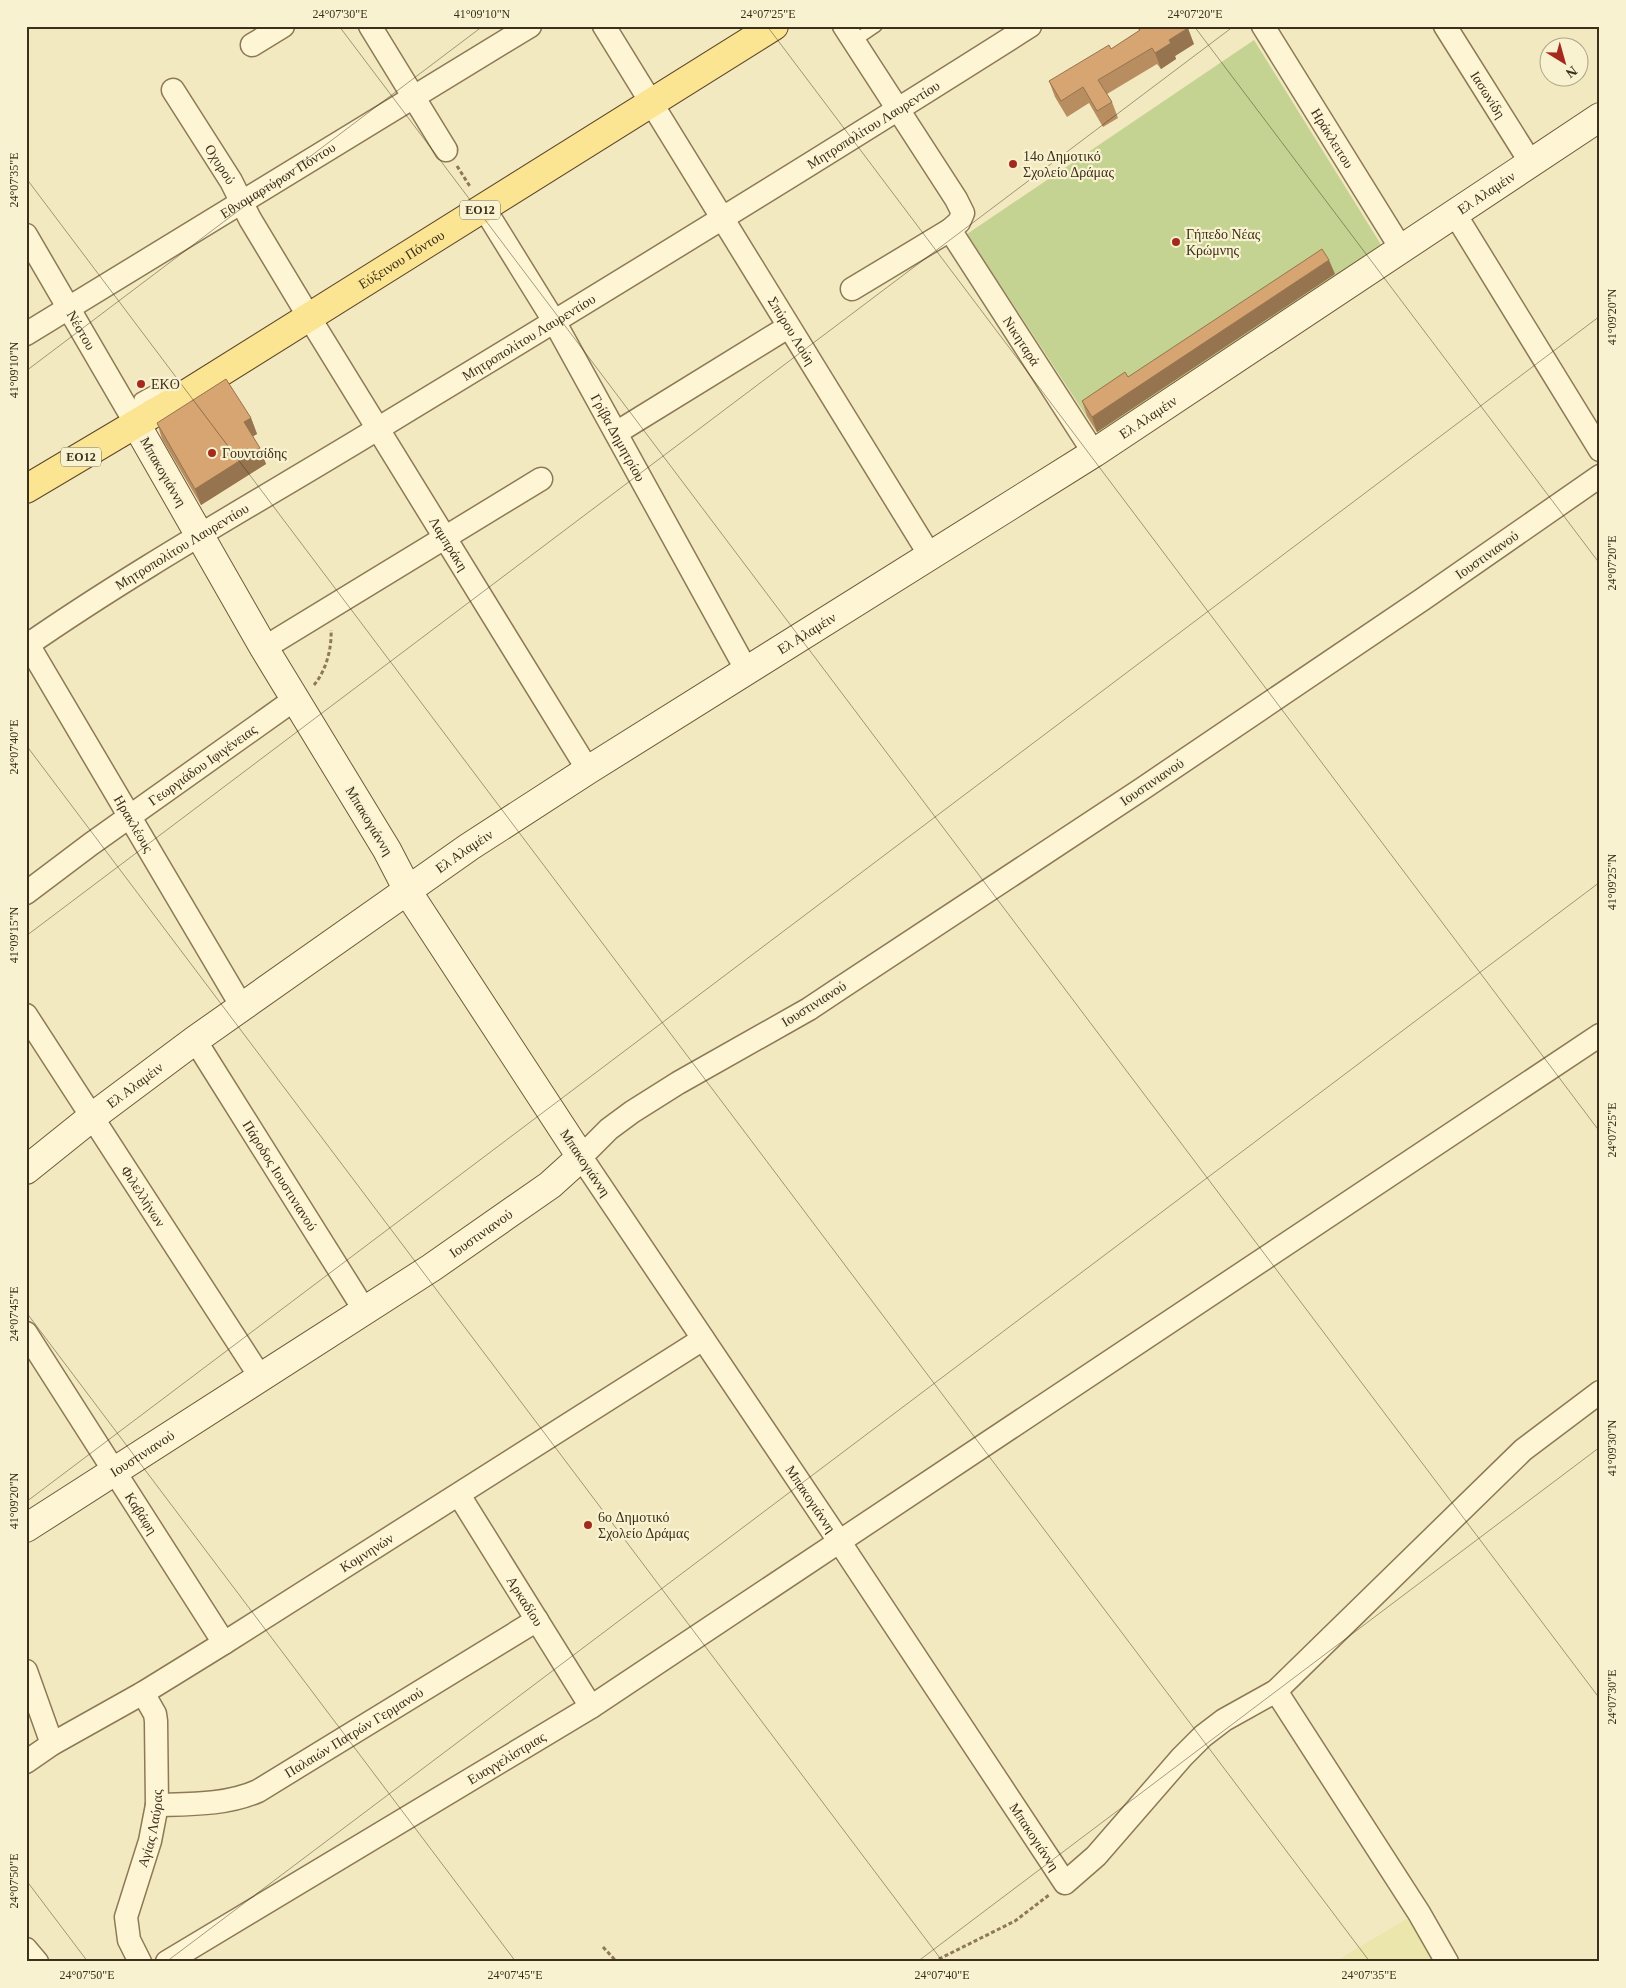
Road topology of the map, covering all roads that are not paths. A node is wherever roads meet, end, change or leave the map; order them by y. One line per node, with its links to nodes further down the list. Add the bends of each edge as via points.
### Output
1 (283, 26): 11 (street)
2 (370, 26): 13 (street)
3 (530, 26): 13 (street, Εθνομαρτύρων Πόντου)
4 (604, 26): 14 (street, Σπύρου Λούη)
5 (774, 26): 14 (main road, Εύξεινου Πόντου / ΕΟ12)
6 (876, 26): 10 (lane)
7 (1030, 26): 15 (street, Μητροπολίτου Λαυρεντίου)
8 (1445, 26): 18 (street, Ιασωνίδη)
9 (1268, 28): 25 (street, Ηράκλειτου)
10 (849, 34): 15 (street, Νικηταρά)
11 (252, 45)
12 (173, 90): 19 (street, Οχυρού)
13 (413, 96): 17 (street); 19 (street, Εθνομαρτύρων Πόντου)
14 (650, 104): 20 (main road, Εύξεινου Πόντου / ΕΟ12); 22 (street, Σπύρου Λούη)
15 (898, 109): 22 (street, Μητροπολίτου Λαυρεντίου); 23 (street, Νικηταρά, via 956,199)
16 (1600, 117): 18 (street, Ελ Αλαμέιν)
17 (446, 150)
18 (1531, 163): 21 (street, Ελ Αλαμέιν)
19 (241, 201): 27 (street, Εθνομαρτύρων Πόντου); 28 (street, Οχυρού)
20 (484, 208): 28 (main road, Εύξεινου Πόντου / ΕΟ12); 29 (street, Γρίβα Δημητρίου)
21 (1455, 214): 25 (street, Ελ Αλαμέιν); 35 (street)
22 (721, 218): 29 (street, Μητροπολίτου Λαυρεντίου); 30 (street, Σπύρου Λούη)
23 (956, 222): 26 (street); 36 (street, Νικηταρά)
24 (26, 235): 27 (street, Νέστου)
25 (1402, 250): 36 (street, Ελ Αλαμέιν)
26 (852, 289)
27 (68, 309): 31 (street, Εθνομαρτύρων Πόντου); 32 (street, Νέστου)
28 (309, 317): 32 (main road, Εύξεινου Πόντου / ΕΟ12); 33 (street, Λαμπράκη)
29 (554, 321): 33 (street, Μητροπολίτου Λαυρεντίου); 34 (street, Γρίβα Δημητρίου)
30 (788, 327): 34 (street); 42 (street, Σπύρου Λούη)
31 (26, 334)
32 (136, 424): 39 (main road, Εύξεινου Πόντου / ΕΟ12); 40 (street, Μπακογιάννη)
33 (378, 429): 40 (street, Μητροπολίτου Λαυρεντίου); 41 (street, Λαμπράκη)
34 (616, 433): 45 (street, Γρίβα Δημητρίου)
35 (1600, 450)
36 (1094, 453): 42 (street, Ελ Αλαμέιν)
37 (1600, 476): 56 (street, Ιουστινιανού, via 1142,790 850,982 632,1112)
38 (541, 479): 41 (street)
39 (26, 489)
40 (199, 536): 43 (street, Μητροπολίτου Λαυρεντίου); 44 (street, Μπακογιάννη)
41 (445, 538): 44 (street); 47 (street, Λαμπράκη)
42 (931, 557): 45 (street, Ελ Αλαμέιν)
43 (27, 644): 48 (street, Ηρακλέους)
44 (264, 648): 46 (street, Μπακογιάννη)
45 (747, 671): 47 (street, Ελ Αλαμέιν)
46 (295, 699): 48 (street, Γεωργιάδου Ιφιγένειας); 49 (street, Μπακογιάννη)
47 (588, 770): 49 (street, Ελ Αλαμέιν)
48 (130, 816): 50 (street, Γεωργιάδου Ιφιγένειας); 51 (street, Ηρακλέους)
49 (407, 890): 51 (street, Ελ Αλαμέιν); 56 (street, Μπακογιάννη)
50 (26, 892)
51 (242, 1007): 54 (street, Ελ Αλαμέιν)
52 (26, 1015): 55 (street, Φιλελλήνων)
53 (1600, 1035): 66 (street, Ευαγγελίστριας)
54 (196, 1040): 55 (street, Ελ Αλαμέιν); 58 (street, Πάροδος Ιουστινιανού)
55 (92, 1117): 57 (street, Ελ Αλαμέιν); 61 (street, Φιλελλήνων)
56 (581, 1156): 58 (street, Ιουστινιανού, via 550,1185); 60 (street, Μπακογιάννη)
57 (26, 1170)
58 (364, 1311): 61 (street, Ιουστινιανού)
59 (26, 1333): 63 (street, Καβάφη)
60 (704, 1339): 64 (street, Κομνηνών); 66 (street, Μπακογιάννη)
61 (261, 1378): 63 (street, Ιουστινιανού)
62 (1600, 1392): 70 (street, via 1523,1450)
63 (116, 1471): 65 (street, Ιουστινιανού); 68 (street, Καβάφη)
64 (458, 1494): 67 (street, Αρκαδίου); 68 (street, Κομνηνών)
65 (26, 1528)
66 (839, 1541): 70 (street, Μπακογιάννη, via 1065,1883 1101,1851 1203,1736 1224,1720); 72 (street, Ευαγγελίστριας)
67 (537, 1620): 72 (street, Αρκαδίου); 75 (street, Παλαιών Πατρών Γερμανού, via 258,1790 216,1801)
68 (224, 1643): 71 (street, Κομνηνών)
69 (26, 1671): 73 (street)
70 (1276, 1691): 80 (street)
71 (143, 1693): 73 (street, Κομνηνών); 75 (street, Αγίας Λαύρας, via 156,1721)
72 (591, 1707): 79 (street, Ευαγγελίστριας)
73 (52, 1744): 74 (street, Κομνηνών)
74 (26, 1762)
75 (157, 1805): 78 (street, Αγίας Λαύρας, via 150,1841 126,1917 129,1940)
76 (26, 1949): 77 (street)
77 (37, 1962)
78 (140, 1962)
79 (167, 1962)
80 (1447, 1962)

